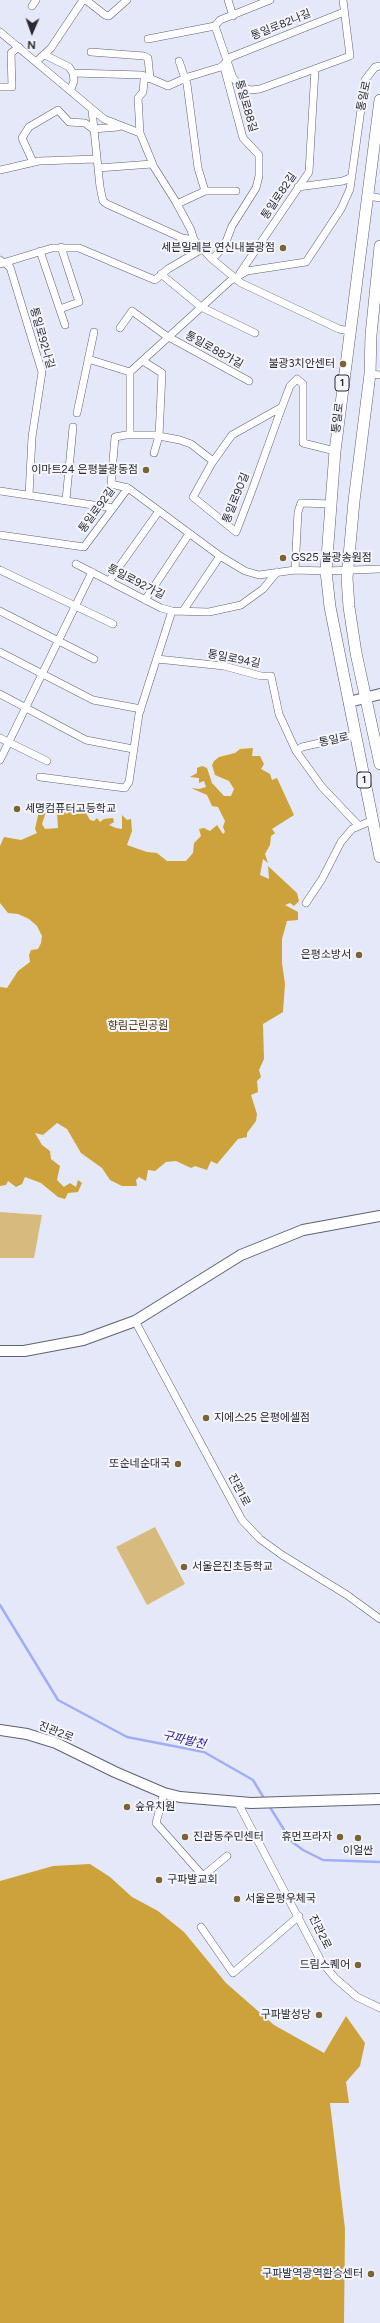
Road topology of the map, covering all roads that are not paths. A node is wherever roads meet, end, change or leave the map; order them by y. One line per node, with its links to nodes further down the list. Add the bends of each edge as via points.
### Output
1 (83, 0): 14 (street)
2 (86, 0): 3 (street, via 109,16)
3 (127, 0)
4 (228, 0): 8 (street)
5 (270, 0): 8 (street)
6 (343, 0): 7 (street)
7 (344, 12): 15 (street, 통일로82나길); 19 (street, via 350,56)
8 (233, 16): 9 (street, via 220,20)
9 (215, 26): 11 (street); 15 (street)
10 (0, 32): 12 (street)
11 (148, 39)
12 (20, 47): 16 (street); 23 (street, via 11,54 12,87)
13 (91, 52): 21 (street, via 144,56 148,58)
14 (46, 55): 16 (street); 20 (street, via 69,67)
15 (227, 60): 19 (street, via 233,78 242,87 251,90); 22 (street, 통일로82나길, via 221,67); 47 (street, 통일로88길, via 224,67 243,138 259,155 259,176 256,188 232,226 224,247)
16 (37, 61): 24 (street)
17 (180, 61): 22 (street)
18 (380, 66): 35 (street, 통일로, via 375,67 365,80)
19 (315, 69): 36 (street, 통일로82길, via 309,172)
20 (73, 73): 21 (street, 통일로82나길, via 142,75); 24 (street)
21 (150, 78): 22 (street, 통일로82나길, via 168,86); 29 (street, via 144,80 143,92 138,98)
22 (185, 79): 37 (street, via 198,168)
23 (0, 87)
24 (71, 89): 26 (street)
25 (380, 100): 39 (main road, 통일로 / 1)
26 (92, 110): 27 (street); 28 (street)
27 (120, 126): 28 (street); 29 (street)
28 (93, 129): 30 (street); 31 (street, via 85,123 69,122 58,110 29,127 22,138)
29 (140, 133): 32 (street)
30 (96, 159): 31 (street); 33 (street)
31 (33, 162): 34 (street)
32 (152, 164): 33 (street); 41 (street)
33 (98, 168): 42 (street, via 101,192 106,204 182,238)
34 (0, 170)
35 (352, 177): 36 (street, via 343,181); 50 (street, 통일로, via 350,189 341,209 306,262 247,272)
36 (298, 187): 50 (street, 통일로82길)
37 (205, 191): 38 (street); 41 (street)
38 (236, 191)
39 (368, 196): 40 (street); 56 (main road, 통일로 / 1)
40 (380, 198)
41 (177, 204): 42 (street, via 192,230)
42 (194, 240): 45 (street)
43 (380, 246): 51 (main road, 1)
44 (60, 247): 46 (street, 통일로92나길); 49 (street, via 79,248 101,255 155,280); 52 (street, via 78,302)
45 (202, 249): 47 (street); 49 (street)
46 (40, 251): 48 (street, 통일로92나길); 52 (street)
47 (212, 259): 50 (street)
48 (1, 262): 75 (street, 통일로92나길, via 10,267 42,372 32,437)
49 (161, 274): 53 (street)
50 (236, 278): 53 (street, 통일로88가길); 56 (street, via 241,283 339,329)
51 (377, 306): 63 (main road, 1)
52 (60, 308): 54 (street)
53 (202, 308): 58 (street); 59 (street, 통일로88가길)
54 (65, 325)
55 (120, 328): 59 (street, 통일로88가길, via 132,311)
56 (349, 331): 70 (main road, 통일로 / 1)
57 (94, 332): 60 (street)
58 (255, 333)
59 (170, 337): 61 (street, 통일로88가길); 64 (street, 통일로88가길)
60 (88, 359): 62 (street); 66 (street)
61 (143, 361): 62 (street, 통일로88가길); 69 (street, via 162,373)
62 (130, 372): 68 (street)
63 (375, 375): 87 (main road, 1, via 354,501)
64 (249, 381)
65 (282, 407): 70 (street, 통일로90길, via 290,386 297,379 303,384 303,443); 72 (street, 통일로90길, via 232,435); 72 (street, 통일로90길, via 236,532 193,497)
66 (77, 413)
67 (73, 427): 76 (street)
68 (130, 435): 69 (street); 73 (street, via 115,437 111,484)
69 (159, 436): 71 (street); 72 (street, via 191,444)
70 (335, 451): 77 (main road, 통일로 / 1)
71 (154, 453)
72 (213, 461)
73 (128, 488): 78 (street, 통일로92길); 79 (street, 통일로92길)
74 (0, 491): 75 (street)
75 (28, 495): 76 (street)
76 (66, 500): 78 (street)
77 (331, 504): 86 (street, via 301,503 298,512); 88 (main road, 통일로 / 1)
78 (113, 508): 81 (street, 통일로92길, via 84,547)
79 (159, 511): 80 (street, 통일로92길); 91 (street)
80 (190, 534): 82 (street, 통일로92길); 92 (street)
81 (0, 535)
82 (220, 556): 90 (street, 통일로92길, via 245,571 259,575); 96 (street)
83 (76, 564): 89 (street, 통일로92가길)
84 (380, 569): 87 (street, 통일로92길)
85 (0, 570): 93 (street)
86 (295, 570): 88 (street, 통일로92길); 90 (street, 통일로92길)
87 (348, 570): 88 (street, 통일로92길); 105 (main road, 1, via 349,607)
88 (326, 571): 106 (main road, 통일로 / 1, via 330,607)
89 (92, 572): 91 (street, 통일로92가길); 93 (street, 통일로92가길)
90 (277, 572): 96 (street, 통일로92가길, via 263,589 241,605 209,612)
91 (109, 581): 92 (street, 통일로92가길)
92 (145, 600): 95 (street, 통일로92가길)
93 (75, 606): 97 (street); 98 (street, 통일로92가길)
94 (0, 611): 98 (street)
95 (172, 611): 96 (street, 통일로92가길); 101 (street)
96 (183, 612)
97 (113, 624)
98 (59, 641): 100 (street); 102 (street, 통일로92가길)
99 (0, 652): 102 (street)
100 (94, 659)
101 (158, 659): 108 (street); 113 (street, 통일로94길, via 224,666 261,676 271,676 280,714)
102 (43, 673): 107 (street, 통일로92가길); 108 (street, via 93,700)
103 (0, 694): 107 (street)
104 (380, 694): 105 (main road)
105 (366, 698): 106 (main road); 116 (main road, 1)
106 (349, 702): 109 (main road, 통일로 / 1)
107 (26, 707): 111 (street, 통일로92가길); 112 (street, via 81,738)
108 (141, 709): 112 (street)
109 (355, 735): 113 (street, 통일로); 118 (main road, 통일로 / 1)
110 (0, 738): 111 (street)
111 (9, 742): 114 (street, 통일로92가길); 115 (street)
112 (133, 749): 117 (street, via 129,782 125,788)
113 (296, 751): 119 (street, 통일로94길, via 322,786)
114 (0, 760)
115 (47, 761)
116 (380, 764)
117 (40, 777)
118 (371, 821): 119 (street); 120 (main road, 통일로 / 1)
119 (359, 826): 121 (street, via 352,829 341,842)
120 (380, 857)
121 (306, 903)
122 (380, 1216): 123 (main road, via 303,1230 241,1255)
123 (135, 1321): 124 (main road, via 83,1340 24,1351); 125 (street, 진관1로, via 242,1520 260,1539 282,1555 348,1595)
124 (0, 1351)
125 (380, 1619)
126 (0, 1730): 127 (main road, 진관2로, via 27,1734 56,1743)
127 (164, 1793): 129 (main road, 진관2로); 130 (street, via 156,1823 203,1876)
128 (380, 1799): 129 (main road, 진관2로)
129 (238, 1803): 131 (street, 진관2로)
130 (227, 1856)
131 (298, 1916): 132 (street, via 233,1973); 133 (street, 진관2로, via 321,1961 335,1978 357,1997)
132 (201, 1927)
133 (380, 2008)

